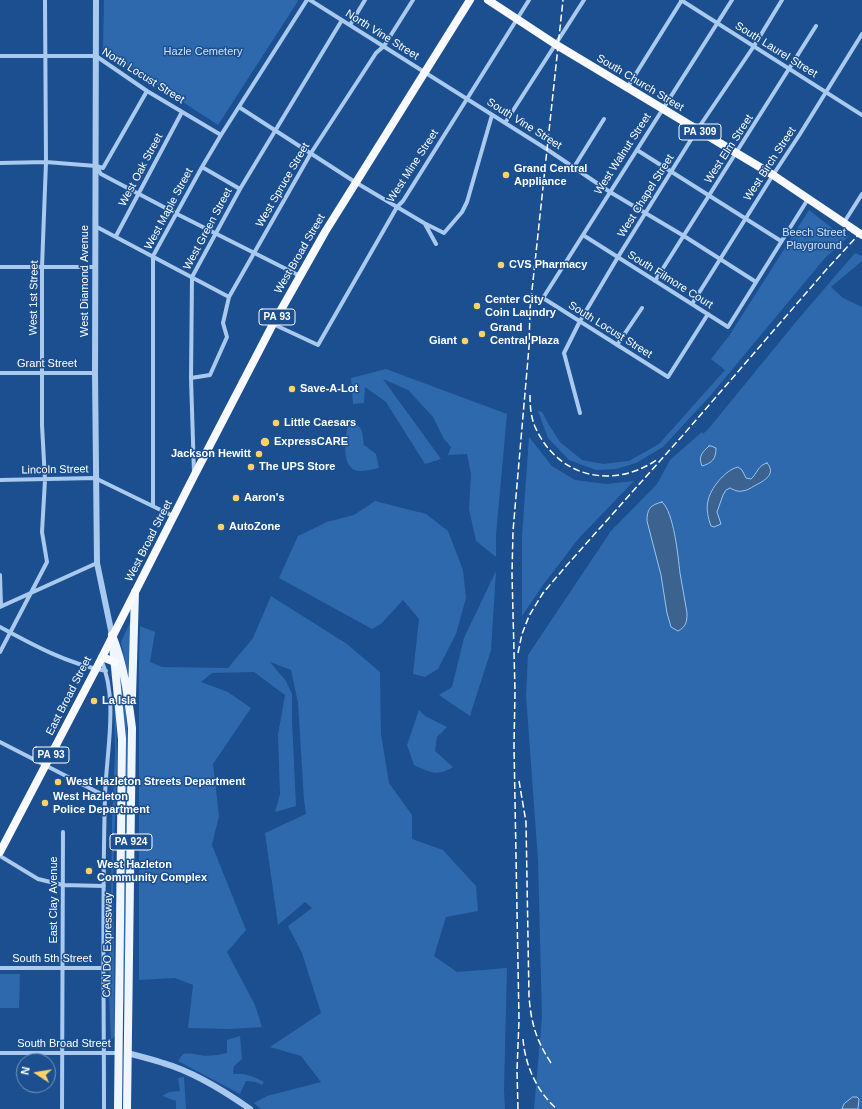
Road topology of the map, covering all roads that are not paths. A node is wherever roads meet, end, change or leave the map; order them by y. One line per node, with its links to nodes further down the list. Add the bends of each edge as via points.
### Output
1 (45, 0): 24 (street, West 1st Street)
2 (96, 0): 25 (street, West Diamond Avenue)
3 (309, 0): 13 (street, North Vine Street); 32 (street, West Maple Street)
4 (365, 0): 17 (street)
5 (413, 0): 21 (street, West Spruce Street)
6 (470, 0): 27 (highway, West Broad Street / PA 93)
7 (488, 0): 14 (highway, South Church Street / PA 309)
8 (529, 0): 14 (street, West Mine Street)
9 (584, 0): 20 (street)
10 (682, 0): 16 (street, South Laurel Street); 28 (street)
11 (732, 0): 16 (street, West Walnut Street)
12 (782, 0): 22 (street, West Chapel Street)
13 (316, 2): 15 (street, North Vine Street)
14 (518, 19): 20 (highway, South Church Street / PA 309); 31 (street, West Mine Street)
15 (342, 20): 17 (street, North Vine Street); 39 (street, West Green Street)
16 (717, 23): 22 (street, South Laurel Street); 33 (street, West Walnut Street)
17 (350, 25): 21 (street, North Vine Street)
18 (816, 26): 26 (street, West Elm Street)
19 (862, 34): 30 (street, West Birch Street)
20 (555, 44): 28 (highway, South Church Street / PA 309); 38 (street)
21 (384, 46): 27 (street, North Vine Street); 43 (street, West Spruce Street, via 376,53)
22 (754, 46): 26 (street, South Laurel Street); 40 (street, West Chapel Street)
23 (0, 56): 24 (street, North Locust Street)
24 (45, 56): 25 (street, North Locust Street); 45 (street, West 1st Street)
25 (96, 56): 29 (street, North Locust Street); 47 (street, West Diamond Avenue)
26 (789, 69): 30 (street, South Laurel Street); 44 (street, West Elm Street)
27 (425, 72): 31 (street, South Vine Street); 52 (highway, West Broad Street / PA 93)
28 (627, 88): 33 (highway, South Church Street / PA 309)
29 (147, 91): 34 (street, North Locust Street); 47 (street, via 103,168)
30 (825, 92): 35 (street, South Laurel Street); 51 (street, West Birch Street)
31 (467, 99): 36 (street, South Vine Street); 59 (street, West Mine Street)
32 (239, 107): 39 (street); 41 (street, West Maple Street)
33 (663, 110): 40 (highway, South Church Street / PA 309); 42 (street, West Walnut Street)
34 (182, 112): 41 (street, North Locust Street); 55 (street, West Oak Street)
35 (862, 114)
36 (492, 115): 38 (street, South Vine Street); 63 (street, via 462,212 444,233)
37 (604, 119): 49 (street)
38 (505, 123): 49 (street, South Vine Street)
39 (276, 130): 43 (street); 53 (street, West Green Street)
40 (697, 130): 44 (highway, South Church Street / PA 309); 50 (street, West Chapel Street)
41 (221, 135): 48 (street, West Maple Street)
42 (637, 150): 50 (street); 54 (street, West Walnut Street)
43 (311, 153): 52 (street); 73 (street, West Spruce Street)
44 (736, 153): 51 (highway, South Church Street / PA 309); 57 (street, West Elm Street)
45 (46, 162): 46 (street); 47 (street); 78 (street, West 1st Street)
46 (0, 163)
47 (96, 166): 55 (street, via 102,174); 65 (street, West Diamond Avenue)
48 (202, 167): 53 (street); 60 (street, West Maple Street)
49 (574, 167): 54 (street, South Vine Street)
50 (672, 172): 57 (street); 61 (street, West Chapel Street)
51 (772, 175): 58 (highway, South Church Street / PA 309); 62 (street, West Birch Street)
52 (355, 182): 59 (street); 80 (highway, West Broad Street / PA 93)
53 (240, 189): 66 (street, West Green Street)
54 (610, 192): 61 (street, South Vine Street); 67 (street, West Walnut Street)
55 (139, 194): 60 (street); 69 (street, West Oak Street)
56 (862, 194): 64 (street)
57 (709, 195): 62 (street); 70 (street, West Elm Street)
58 (808, 199): 64 (highway, South Church Street / PA 309); 71 (street)
59 (397, 207): 63 (street); 90 (street, West Mine Street, via 318,345)
60 (177, 214): 66 (street); 74 (street, West Maple Street)
61 (646, 214): 70 (street, South Vine Street); 75 (street, West Chapel Street)
62 (746, 218): 71 (street); 76 (street, West Birch Street)
63 (424, 223): 72 (street)
64 (843, 224): 68 (highway, South Church Street / PA 309)
65 (95, 226): 69 (street); 79 (street, West Diamond Avenue)
66 (215, 233): 73 (street); 81 (street, West Green Street)
67 (583, 235): 75 (street, South Filmore Court); 85 (street, West Walnut Street)
68 (862, 235)
69 (116, 236): 74 (street)
70 (684, 236): 76 (street, South Vine Street); 82 (street, West Elm Street)
71 (782, 241): 83 (street)
72 (436, 244)
73 (255, 253): 80 (street); 84 (street, West Spruce Street)
74 (153, 256): 81 (street); 101 (street, West Maple Street)
75 (618, 257): 82 (street, South Filmore Court); 89 (street, West Chapel Street)
76 (720, 259): 83 (street, South Vine Street); 86 (street, West Birch Street)
77 (0, 267): 78 (street)
78 (42, 267): 79 (street); 93 (street, West 1st Street)
79 (95, 267): 94 (street, West Diamond Avenue)
80 (300, 276): 90 (highway, West Broad Street / PA 93)
81 (192, 277): 84 (street); 95 (street, West Green Street)
82 (655, 281): 86 (street, South Filmore Court)
83 (756, 282): 88 (street, South Filmore Court, via 728,327)
84 (229, 297): 95 (street, West Spruce Street, via 223,323 227,337 210,376)
85 (543, 298): 89 (street, South Locust Street)
86 (692, 304): 88 (street, South Filmore Court)
87 (642, 308): 91 (street)
88 (708, 314): 91 (street, South Locust Street, via 668,377)
89 (580, 321): 91 (street, South Locust Street); 96 (street, West Chapel Street, via 564,353)
90 (273, 324): 97 (highway, West Broad Street / PA 93)
91 (617, 345)
92 (0, 373): 93 (street, Grant Street)
93 (42, 373): 94 (street, Grant Street); 100 (street, West 1st Street)
94 (95, 373): 98 (street, West Diamond Avenue)
95 (191, 378): 97 (street, West Green Street)
96 (580, 413)
97 (194, 476): 102 (highway, West Broad Street / PA 93)
98 (95, 478): 100 (street, Lincoln Street); 101 (street, Lincoln Street); 103 (street, West Diamond Avenue)
99 (0, 480): 100 (street, Lincoln Street)
100 (45, 480): 105 (street, West 1st Street, via 42,532 47,562)
101 (153, 506): 102 (street, Lincoln Street)
102 (174, 516): 106 (highway, West Broad Street / PA 93)
103 (97, 563): 105 (street); 110 (street, West Diamond Avenue)
104 (0, 575): 107 (street)
105 (31, 592): 107 (street); 109 (street, West 1st Street)
106 (135, 592): 110 (highway, West Broad Street / PA 93); 116 (main road)
107 (1, 607)
108 (0, 627): 109 (street)
109 (10, 632): 111 (street, West 1st Street); 114 (street, via 48,652)
110 (112, 635): 112 (highway, East Broad Street / PA 93); 113 (main road, CAN DO Expressway); 116 (main road, CAN DO Expressway / PA 924, via 120,654)
111 (0, 652)
112 (101, 658): 113 (highway); 114 (highway, East Broad Street / PA 93); 115 (street)
113 (115, 662): 131 (main road, CAN DO Expressway / PA 924, via 122,738 118,1001)
114 (96, 669): 115 (street); 118 (highway, East Broad Street / PA 93)
115 (106, 671): 119 (street, via 111,710)
116 (132, 728): 131 (main road, CAN DO Expressway / PA 924)
117 (0, 742): 118 (street)
118 (46, 765): 119 (street); 121 (highway, East Broad Street / PA 93)
119 (105, 796): 124 (street)
120 (63, 832): 123 (street, East Clay Avenue)
121 (0, 852)
122 (0, 856): 123 (street, via 38,879)
123 (63, 885): 124 (street); 126 (street, East Clay Avenue)
124 (104, 886): 127 (street)
125 (0, 968): 126 (street, South 5th Street)
126 (63, 968): 127 (street, South 5th Street); 129 (street, East Clay Avenue)
127 (104, 968): 130 (street)
128 (0, 1052): 129 (street, South Broad Street)
129 (62, 1052): 130 (street, South Broad Street); 132 (street, East Clay Avenue)
130 (104, 1052): 131 (street, South Broad Street); 133 (street)
131 (123, 1053): 134 (main road, CAN DO Expressway / PA 924); 135 (main road, CAN DO Expressway / PA 924); 136 (street, via 164,1063 184,1071 210,1083)
132 (62, 1109)
133 (104, 1109)
134 (118, 1109)
135 (127, 1109)
136 (250, 1109)

